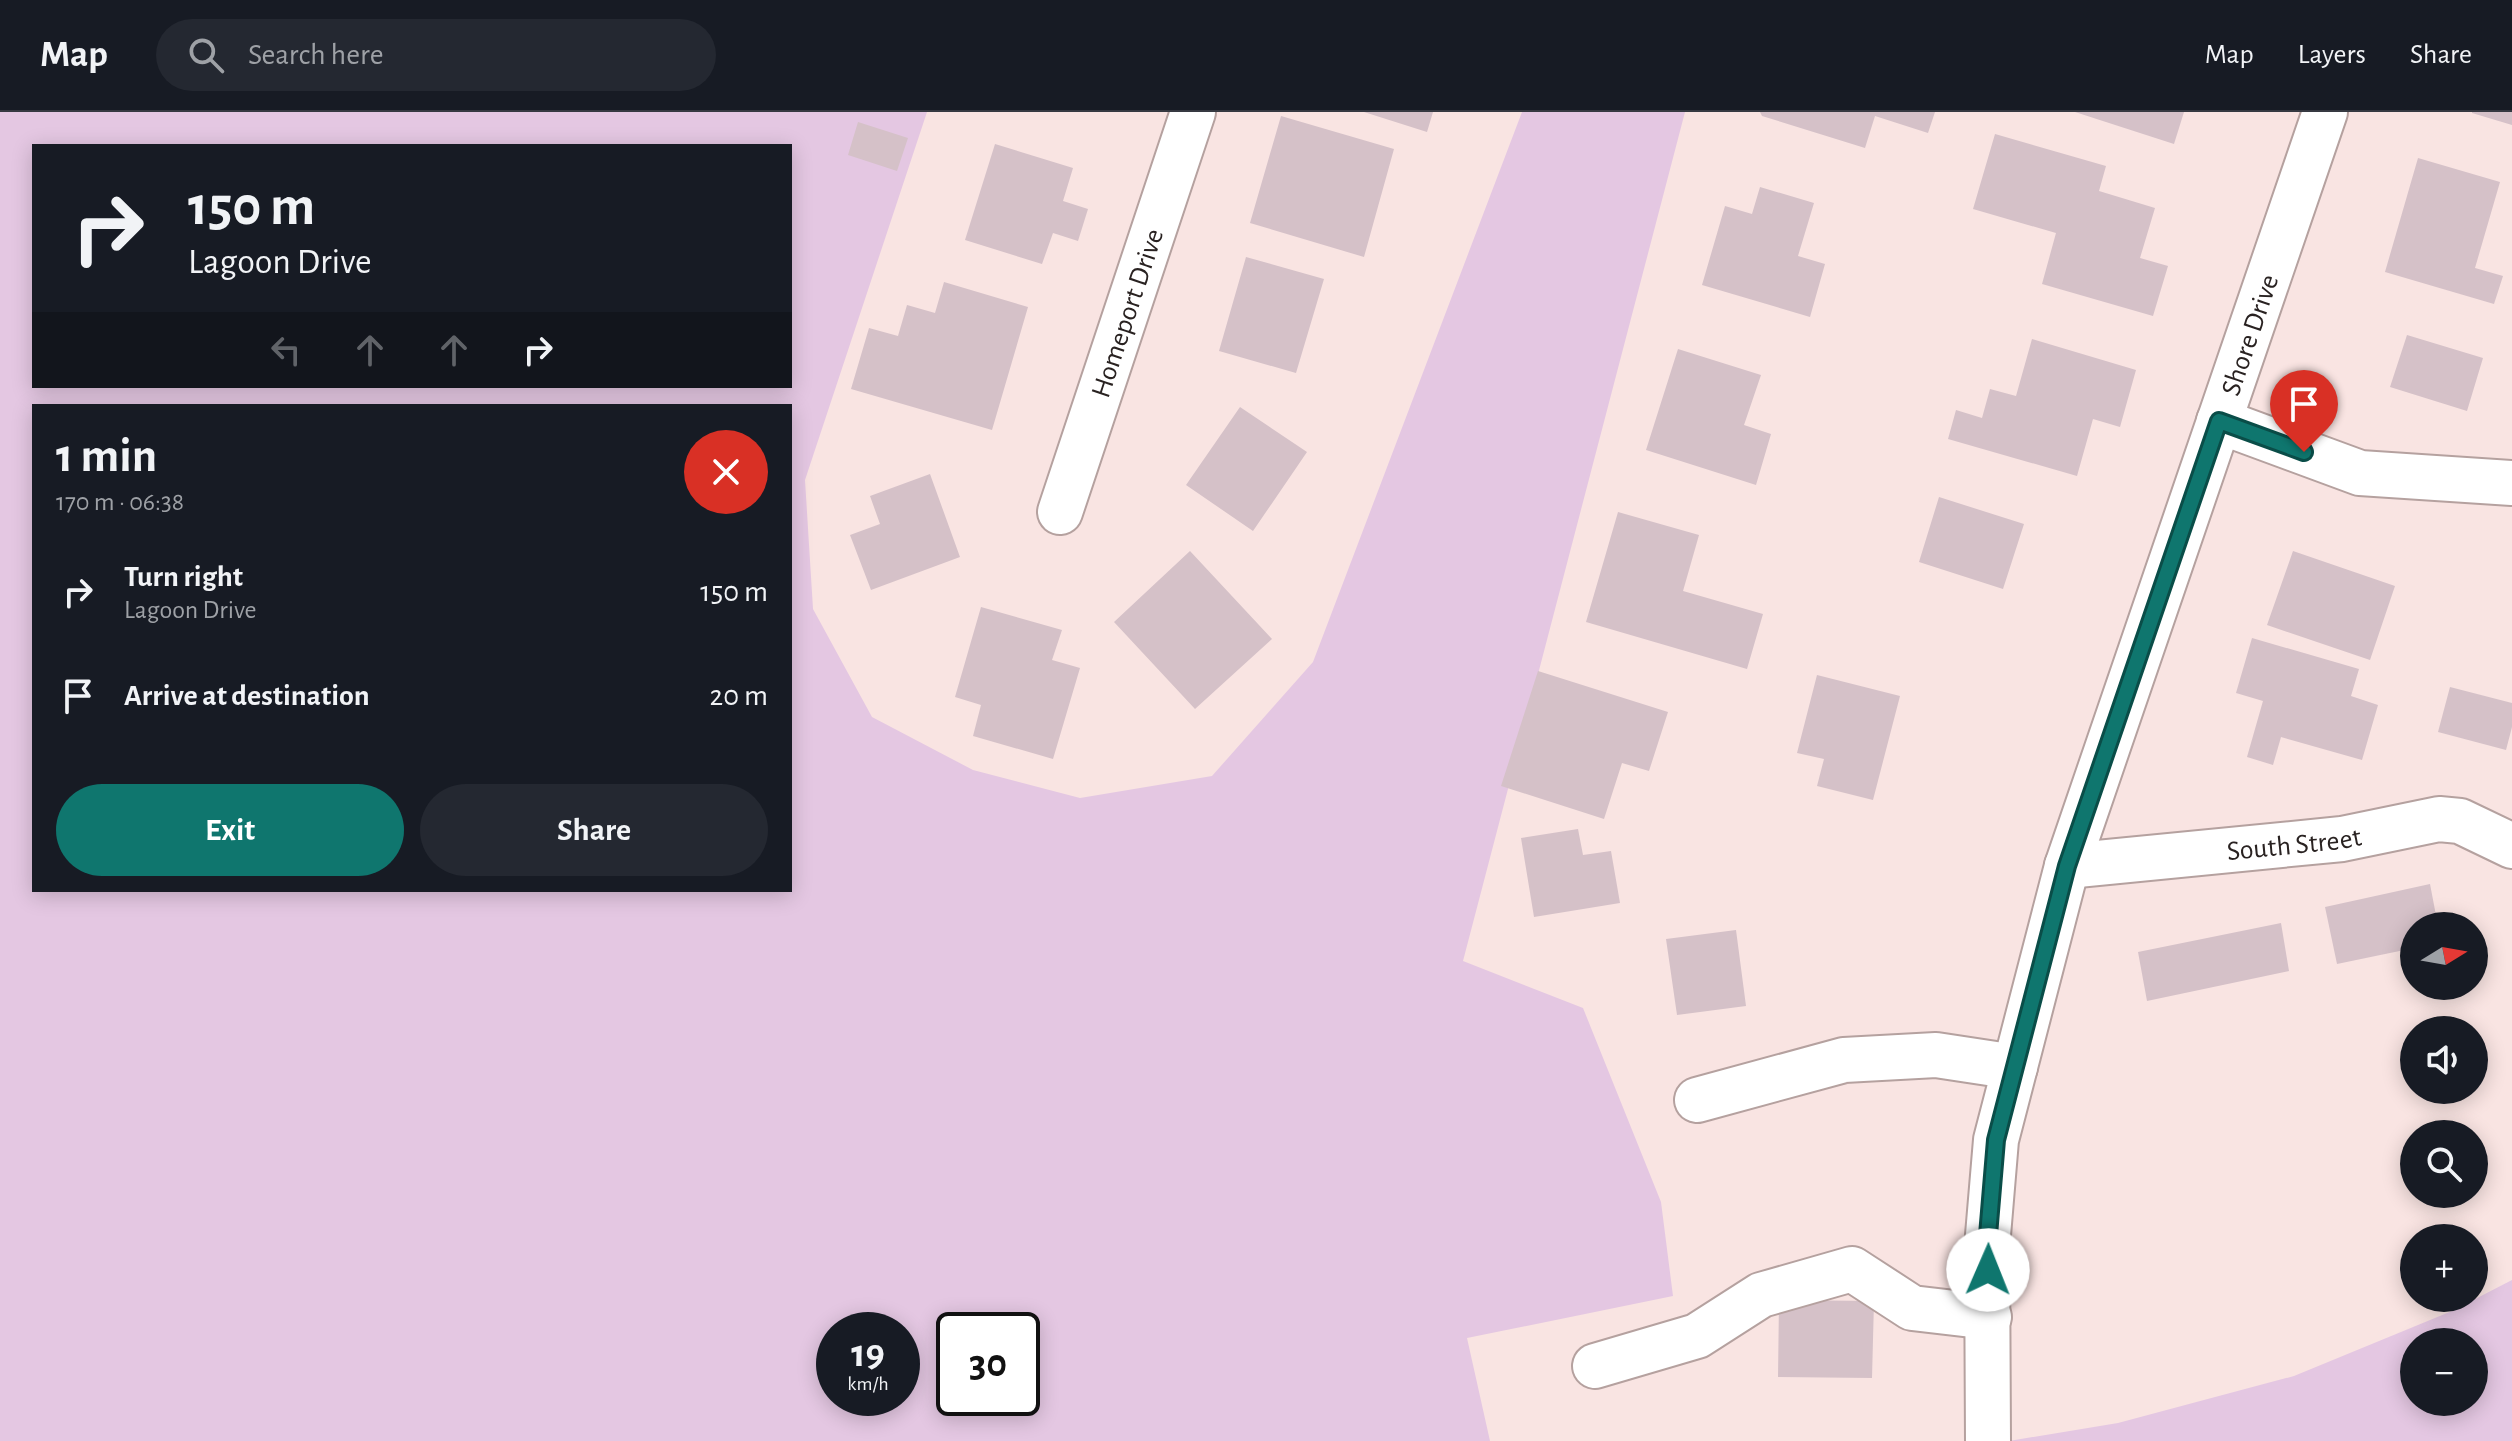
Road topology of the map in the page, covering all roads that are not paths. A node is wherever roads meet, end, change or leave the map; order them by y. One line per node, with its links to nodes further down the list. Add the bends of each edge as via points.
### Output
1 (1193, 112): 5 (street, Homeport Drive)
2 (2325, 112): 3 (street, Shore Drive)
3 (2219, 421): 4 (street, via 2360,473); 7 (street, Shore Drive)
4 (2512, 483)
5 (1060, 512)
6 (2512, 846): 7 (street, South Street, via 2460,821 2439,819 2342,839)
7 (2067, 866): 8 (street, Shore Drive)
8 (2015, 1067): 9 (street, via 1936,1055 1844,1060); 10 (street, Shore Drive, via 1996,1140 1987,1247)
9 (1697, 1100)
10 (1989, 1317): 11 (street, via 1912,1308 1852,1269 1761,1295 1697,1336); 12 (street, Shore Drive)
11 (1595, 1366)
12 (1988, 1438)

